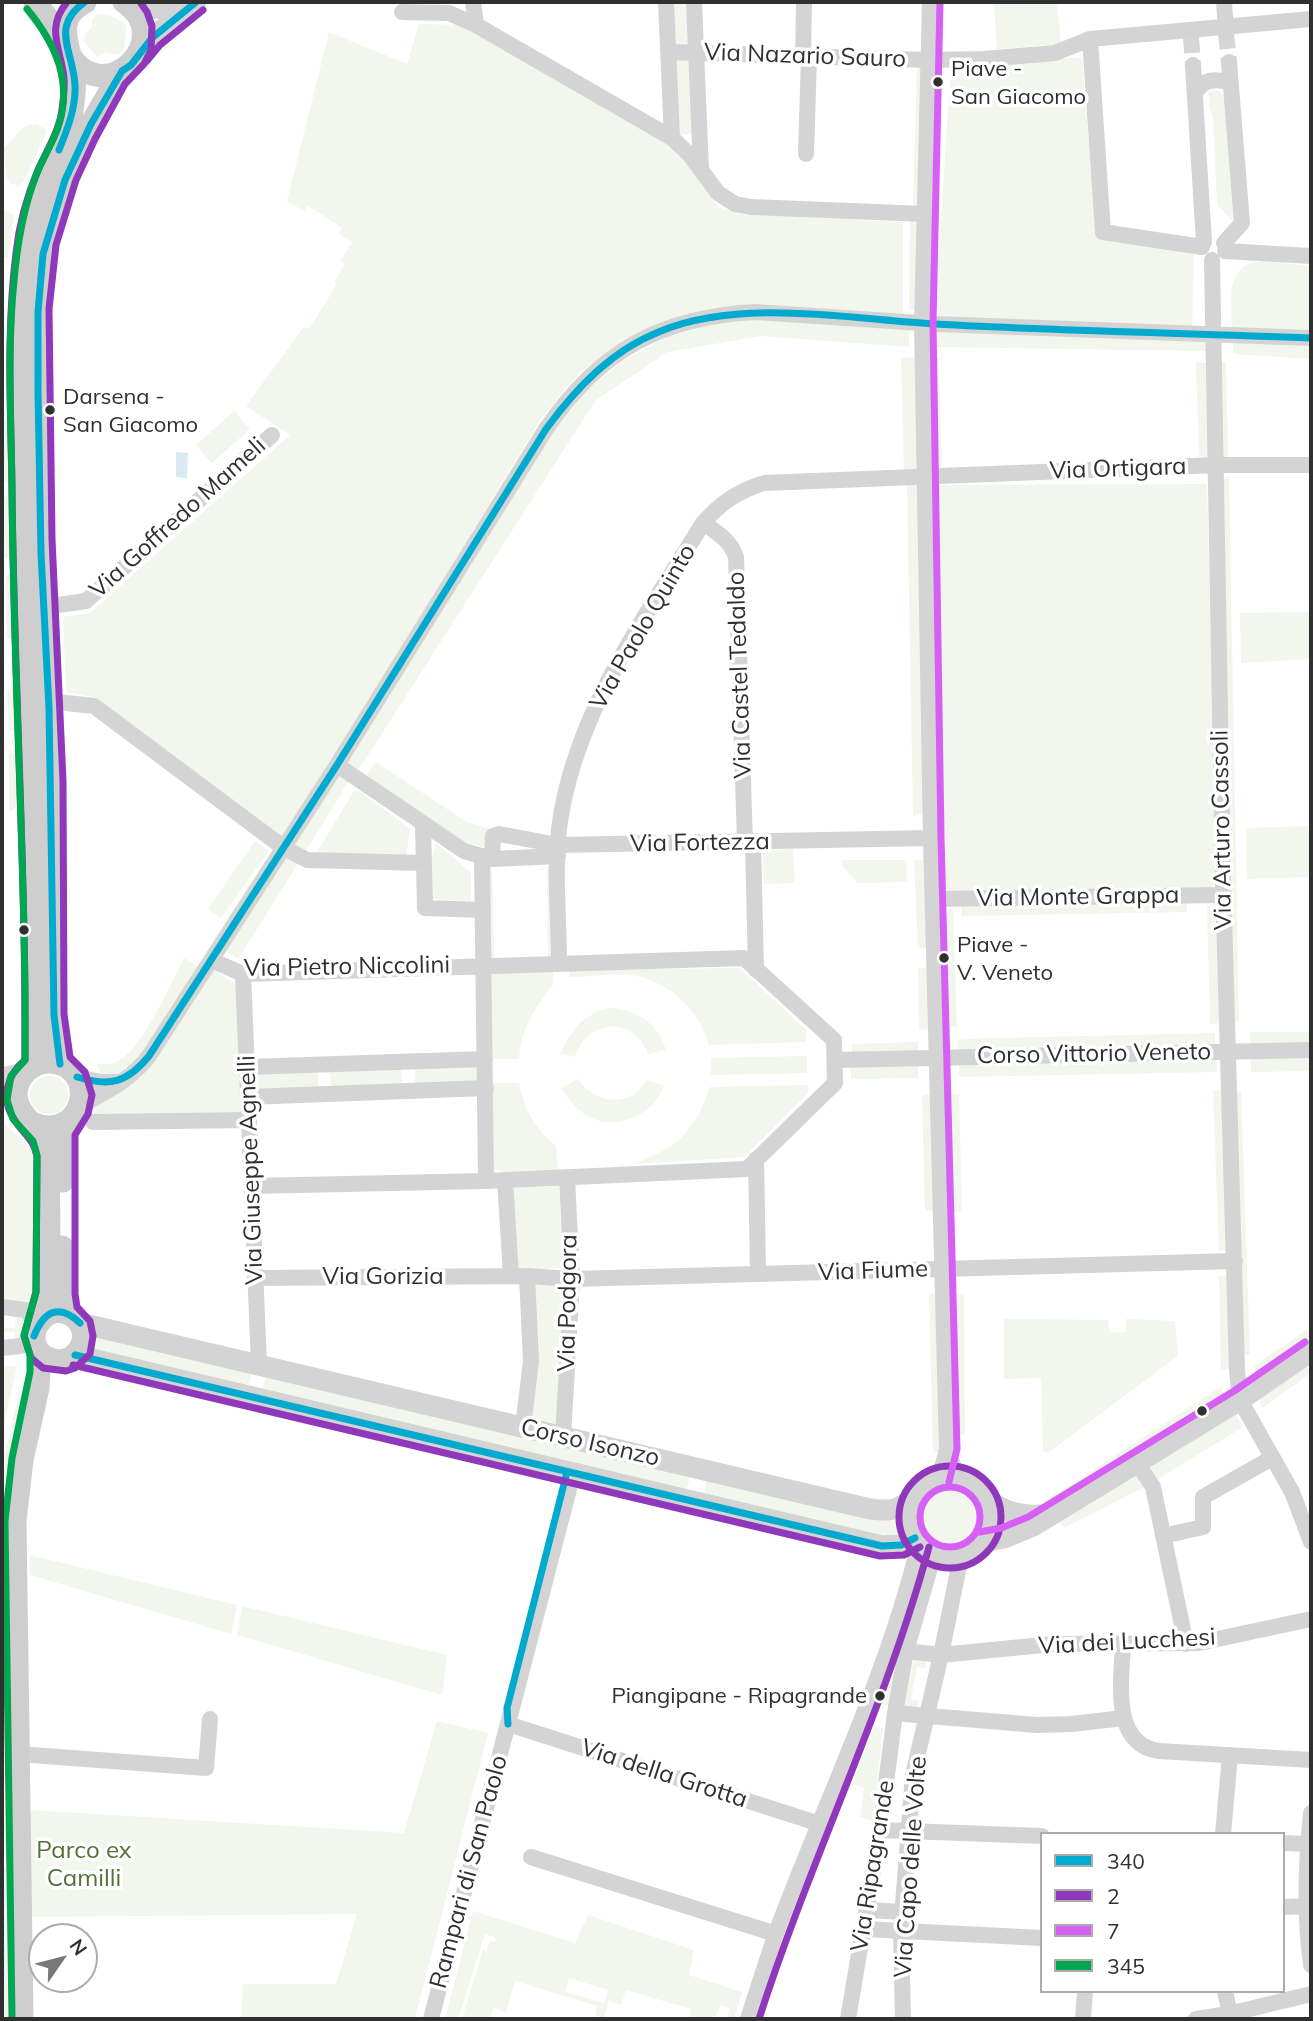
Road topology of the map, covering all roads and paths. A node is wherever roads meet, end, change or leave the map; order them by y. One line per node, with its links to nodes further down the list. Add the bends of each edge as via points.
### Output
1 (35, 2): 17 (main road)
2 (195, 2): 10 (street, via 150,10); 23 (street, via 152,38)
3 (473, 2): 14 (street)
4 (666, 2): 18 (street)
5 (694, 2): 19 (street)
6 (804, 2): 20 (street)
7 (930, 2): 21 (street)
8 (1224, 2): 15 (street)
9 (75, 3): 17 (main road, via 66,24)
10 (126, 3): 23 (main road, via 138,16 143,35)
11 (453, 8): 12 (street); 14 (street)
12 (402, 12)
13 (1311, 19): 15 (street, Via Nazario Sauro)
14 (475, 25): 27 (street)
15 (1226, 29): 16 (street, Via Nazario Sauro)
16 (1090, 39): 21 (street, Via Nazario Sauro, via 1055,53); 31 (street, via 1103,232)
17 (66, 46): 23 (main road, via 82,69 94,74 109,75); 42 (main road, via 75,88 70,122 45,182 27,253 23,292 22,522)
18 (668, 52): 19 (street, Via Nazario Sauro); 27 (street)
19 (696, 53): 20 (street, Via Nazario Sauro); 29 (street)
20 (806, 57): 21 (street, Via Nazario Sauro); 28 (street)
21 (928, 60): 30 (street)
22 (1229, 62): 25 (street)
23 (130, 64): 41 (main road, via 91,124 65,180 43,254 38,349)
24 (1193, 65): 26 (street, Via Arturo Cassoli)
25 (1230, 83): 26 (street, via 1208,80); 31 (street, via 1242,223)
26 (1195, 93): 31 (street, Via Arturo Cassoli)
27 (672, 138): 29 (street)
28 (806, 154)
29 (701, 169): 30 (street, via 718,193 743,206)
30 (925, 214): 33 (street)
31 (1214, 248): 32 (street); 34 (street, Via Arturo Cassoli)
32 (1311, 256)
33 (922, 323): 34 (street); 39 (street); 43 (street, via 769,312 728,314 660,332 600,367 567,398 546,429)
34 (1214, 333): 35 (street); 37 (street, Via Arturo Cassoli)
35 (1311, 338)
36 (272, 435): 41 (street, Via Goffredo Mameli, via 86,601)
37 (1217, 465): 38 (street, Via Ortigara); 39 (street, Via Ortigara); 51 (street, Via Arturo Cassoli)
38 (1311, 465)
39 (924, 478): 40 (street, Via Paolo Quinto, via 765,484 730,497); 45 (street)
40 (704, 523): 46 (street, Via Castel Tedaldo, via 725,537 736,557); 48 (street, Via Paolo Quinto, via 616,666 595,710 568,785)
41 (43, 603): 42 (main road)
42 (40, 687): 47 (street, via 94,706); 67 (main road, via 54,1015); 68 (main road)
43 (338, 765): 44 (street, Via Fortezza); 47 (street)
44 (423, 824): 49 (street, Via Fortezza, via 454,846); 50 (street)
45 (931, 838): 46 (street, Via Fortezza); 52 (street)
46 (749, 842): 48 (street, Via Fortezza); 57 (street, Via Castel Tedaldo)
47 (284, 848): 50 (street, via 307,860); 54 (street)
48 (558, 851): 49 (street, Via Fortezza); 49 (street, Via Fortezza, via 496,835); 55 (street, Via Paolo Quinto)
49 (487, 858): 53 (street)
50 (424, 863): 53 (street, via 425,908)
51 (1223, 888): 52 (street, Via Monte Grappa); 60 (street, Via Arturo Cassoli)
52 (933, 899): 61 (street)
53 (483, 910): 56 (street)
54 (211, 960): 58 (street, Via Pietro Niccolini); 69 (street, via 149,1056)
55 (559, 963): 56 (street, Via Pietro Niccolini); 57 (street, Via Pietro Niccolini, via 744,958)
56 (484, 965): 58 (street, Via Pietro Niccolini); 62 (street)
57 (756, 970): 63 (street, via 834,1040)
58 (243, 974): 66 (street, Via Giuseppe Agnelli)
59 (1311, 1050): 60 (street, Corso Vittorio Veneto)
60 (1227, 1051): 61 (street, Corso Vittorio Veneto); 82 (street, Via Arturo Cassoli)
61 (937, 1058): 63 (street, Corso Vittorio Veneto); 83 (street)
62 (485, 1059): 64 (street); 70 (street)
63 (835, 1060): 77 (street, via 835,1083)
64 (408, 1062): 65 (street); 71 (street)
65 (325, 1064): 66 (street); 72 (street)
66 (247, 1067): 73 (street, Via Giuseppe Agnelli)
67 (68, 1070): 68 (main road, via 47,1062); 69 (street, via 101,1082); 75 (main road, via 81,1089)
68 (20, 1072): 74 (main road)
69 (120, 1082): 75 (street)
70 (486, 1088): 71 (street); 80 (street)
71 (410, 1091): 72 (street)
72 (326, 1094): 73 (street)
73 (248, 1097): 76 (street, Via Giuseppe Agnelli)
74 (19, 1114): 75 (main road, via 51,1127); 90 (main road, via 45,1141 48,1155 46,1294)
75 (81, 1116): 76 (street); 89 (main road, via 65,1134 64,1155 64,1295)
76 (249, 1121): 81 (street, Via Giuseppe Agnelli)
77 (756, 1159): 78 (street, via 747,1168); 84 (street)
78 (567, 1177): 79 (street); 87 (street, Via Podgora)
79 (505, 1180): 80 (street); 85 (street, Via Podgora)
80 (486, 1181): 81 (street)
81 (252, 1186): 86 (street, Via Giuseppe Agnelli)
82 (1235, 1261): 83 (street, Via Fiume); 97 (street, Via Arturo Cassoli)
83 (942, 1269): 84 (street, Via Fiume); 104 (street)
84 (758, 1274): 87 (street, Via Fiume)
85 (519, 1276): 86 (street, Via Gorizia); 87 (street, Via Fiume); 98 (street, Via Podgora, via 531,1361)
86 (255, 1278): 94 (street, Via Giuseppe Agnelli)
87 (572, 1279): 99 (street, Via Podgora)
88 (2, 1307): 90 (street, via 26,1310)
89 (74, 1318): 90 (main road, via 50,1312 43,1317); 93 (main road, via 83,1329 83,1343); 94 (street, Corso Isonzo)
90 (37, 1338): 91 (street); 93 (main road, via 47,1358); 95 (main road)
91 (2, 1348)
92 (1311, 1350): 97 (street)
93 (69, 1358): 95 (main road); 96 (street, Corso Isonzo)
94 (260, 1365): 96 (street); 98 (street, Corso Isonzo)
95 (38, 1388): 124 (main road, via 16,1502)
96 (251, 1396): 103 (street, Corso Isonzo)
97 (1240, 1400): 100 (street); 101 (street)
98 (523, 1427): 99 (street, Corso Isonzo)
99 (563, 1433): 102 (street, Corso Isonzo)
100 (1272, 1458): 109 (street, via 1203,1497 1203,1527); 111 (street, via 1297,1502)
101 (1138, 1464): 108 (street); 109 (street, via 1153,1487)
102 (699, 1469): 105 (street, Corso Isonzo, via 870,1509 889,1511); 107 (street)
103 (570, 1473): 107 (street, Corso Isonzo); 123 (street, Rampari di San Paolo, via 507,1707)
104 (948, 1478): 105 (street, via 925,1485); 106 (street, via 978,1488)
105 (916, 1494): 112 (street, via 909,1518)
106 (985, 1497): 108 (street, via 1014,1513); 110 (street, via 990,1522)
107 (692, 1500): 112 (street, Corso Isonzo, via 882,1546)
108 (1054, 1513): 110 (street, via 1023,1531)
109 (1163, 1536): 116 (street)
110 (982, 1542): 113 (street)
111 (1311, 1542)
112 (923, 1546): 113 (street, via 948,1558); 117 (street); 128 (street, via 868,1707)
113 (961, 1556): 118 (street, Via Capo delle Volte)
114 (1311, 1619): 116 (street, Via dei Lucchesi)
115 (1123, 1644): 116 (street, Via dei Lucchesi); 118 (street, Via dei Lucchesi, via 1053,1644); 121 (street)
116 (1186, 1644)
117 (906, 1651): 118 (street, Via dei Lucchesi); 119 (street, Via Ripagrande)
118 (941, 1655): 120 (street, Via Capo delle Volte)
119 (900, 1713): 120 (street); 129 (street, Via Ripagrande)
120 (926, 1715): 121 (street, via 1054,1725); 130 (street, Via Capo delle Volte, via 913,1775)
121 (1124, 1718): 125 (street, via 1133,1737 1151,1750)
122 (210, 1719): 124 (street, via 205,1768)
123 (508, 1724): 128 (street, Via della Grotta); 150 (street, Rampari di San Paolo)
124 (18, 1754): 149 (main road)
125 (1230, 1755): 126 (street); 131 (street)
126 (1311, 1760)
127 (1311, 1813): 134 (street)
128 (820, 1824): 142 (street)
129 (880, 1830): 130 (street); 138 (street, Via Ripagrande)
130 (909, 1831): 132 (street); 139 (street, Via Capo delle Volte)
131 (1223, 1832)
132 (1040, 1836)
133 (1285, 1843): 134 (street)
134 (1308, 1844): 136 (street)
135 (531, 1857): 142 (street)
136 (1307, 1906): 137 (street); 144 (street)
137 (1285, 1907)
138 (868, 1910): 139 (street); 140 (street, Via Ripagrande)
139 (903, 1912): 141 (street, Via Capo delle Volte)
140 (864, 1929): 141 (street); 152 (street, Via Ripagrande)
141 (901, 1930): 143 (street); 153 (street, Via Capo delle Volte)
142 (776, 1934): 151 (street)
143 (1040, 1938)
144 (1311, 1965)
145 (1084, 1993): 154 (street)
146 (1225, 1993): 148 (street)
147 (1311, 1994): 148 (street)
148 (1230, 2017): 155 (street)
149 (22, 2019)
150 (431, 2019)
151 (748, 2019)
152 (848, 2019)
153 (903, 2019)
154 (1083, 2019)
155 (1196, 2019)

